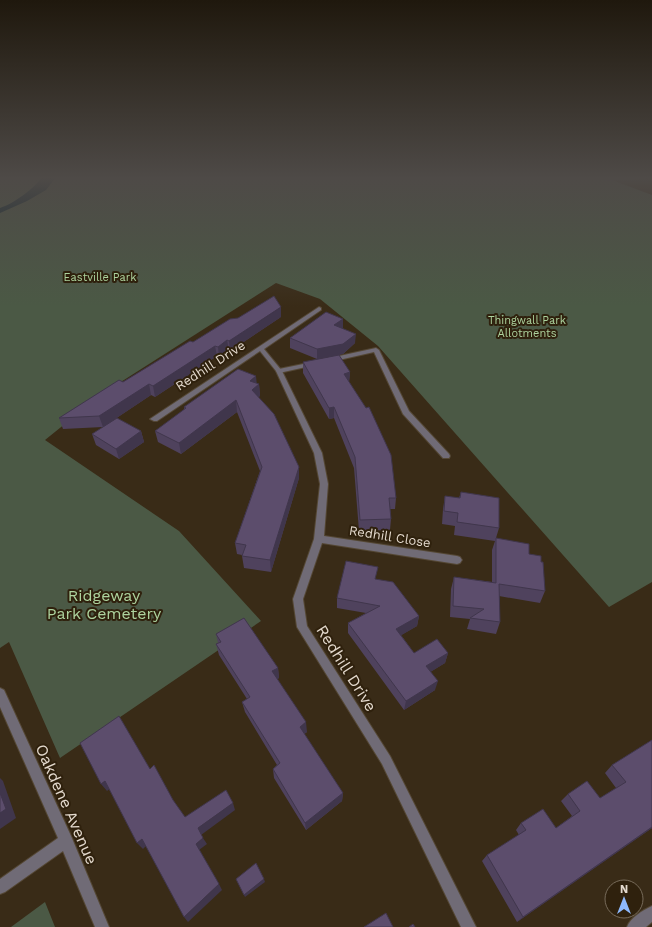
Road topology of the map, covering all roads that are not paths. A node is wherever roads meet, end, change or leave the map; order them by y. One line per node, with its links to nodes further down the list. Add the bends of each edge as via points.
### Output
1 (319, 309): 2 (street, Redhill Drive)
2 (261, 349): 3 (street, Redhill Drive); 4 (street, Redhill Drive)
3 (279, 371): 5 (street, via 376,350 406,412); 6 (street, Redhill Drive, via 318,453 324,484)
4 (154, 419)
5 (446, 456)
6 (319, 539): 7 (street, Redhill Close); 13 (street, Redhill Drive, via 298,599 302,627 386,760)
7 (457, 560)
8 (0, 694): 9 (street, Oakdene Avenue)
9 (66, 841): 10 (street); 12 (street, Oakdene Avenue)
10 (0, 887)
11 (652, 913): 14 (street)
12 (102, 927)
13 (469, 927)
14 (634, 927)

